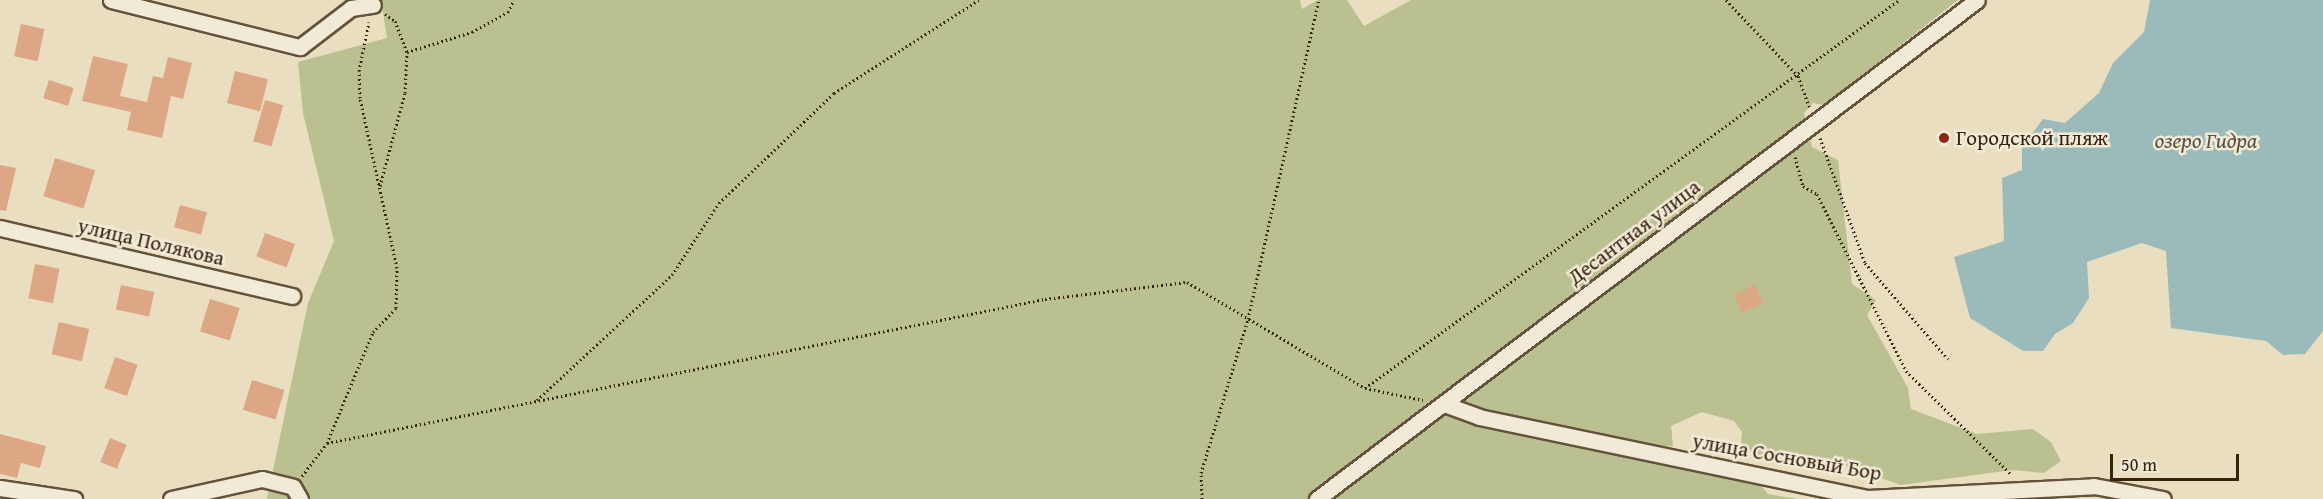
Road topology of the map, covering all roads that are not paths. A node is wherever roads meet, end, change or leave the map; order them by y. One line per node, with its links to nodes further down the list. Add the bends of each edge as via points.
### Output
1 (111, 0): 3 (street, via 300,47 351,8)
2 (1977, 0): 6 (street, Десантная улица)
3 (373, 5)
4 (0, 228): 5 (street, улица Полякова)
5 (292, 296)
6 (1444, 404): 11 (street, Десантная улица); 12 (street, улица Сосновый Бор, via 1479,417 1868,498 2094,486)
7 (0, 488): 9 (street)
8 (297, 493): 10 (street, via 262,479)
9 (74, 499)
10 (171, 499)
11 (1317, 499)
12 (2163, 499)

